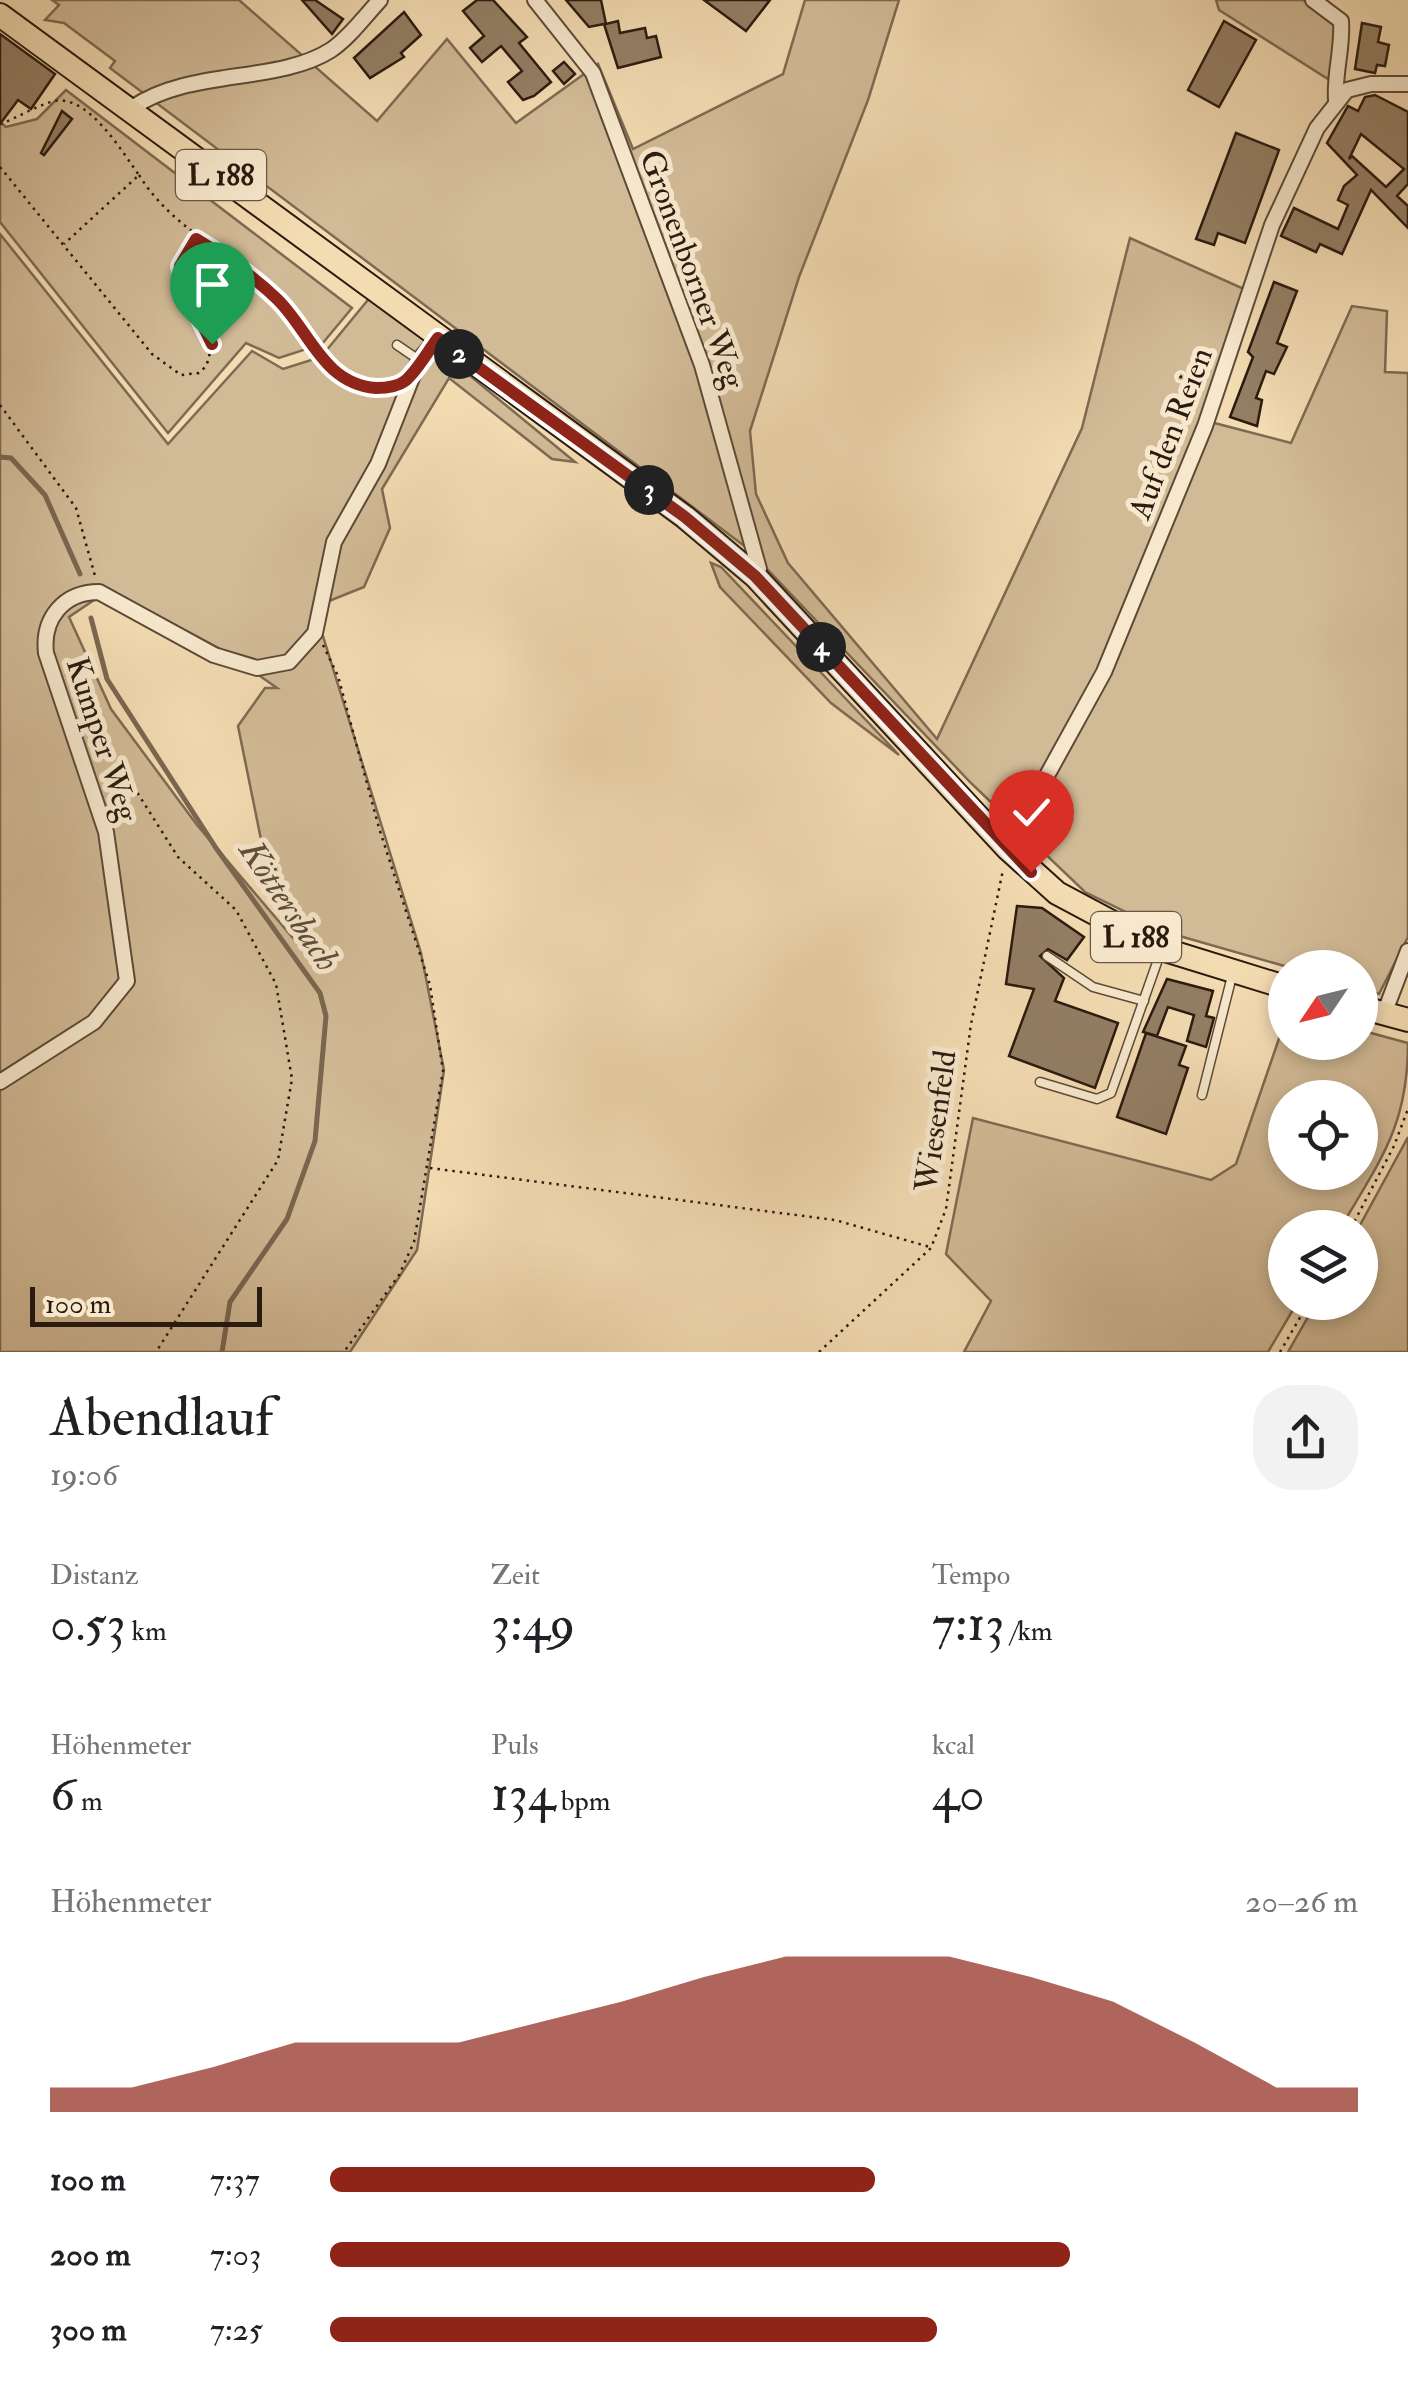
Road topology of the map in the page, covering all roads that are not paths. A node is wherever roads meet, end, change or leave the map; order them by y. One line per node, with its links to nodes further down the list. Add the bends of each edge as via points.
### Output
1 (380, 0): 7 (street, via 333,49 295,67 234,73)
2 (534, 0): 11 (street, Gronenborner Weg, via 600,91 702,366)
3 (1313, 0): 6 (street, via 1341,21)
4 (0, 15): 7 (main road, L 188)
5 (1408, 84): 6 (street, via 1359,86)
6 (1336, 100): 12 (street, Auf den Reien, via 1272,225 1205,426 1104,672)
7 (132, 108): 8 (main road, L 188)
8 (438, 338): 10 (street); 11 (main road, L 188)
9 (396, 345): 10 (lane)
10 (419, 360): 22 (street, Kumper Weg, via 378,464 334,542 315,633 288,662 257,668 214,655 100,592 59,607 44,640 106,832 128,981 94,1022)
11 (755, 576): 12 (main road, L 188)
12 (1008, 848): 13 (main road, L 188, via 1056,893)
13 (1162, 949): 16 (main road, L 188); 18 (lane)
14 (1408, 951): 20 (street)
15 (1047, 956): 18 (lane, via 1093,987)
16 (1233, 972): 17 (main road, L 188); 24 (lane)
17 (1268, 982)
18 (1144, 1001): 23 (lane, via 1111,1094 1097,1099)
19 (1378, 1012): 20 (main road)
20 (1384, 1014): 21 (main road)
21 (1408, 1020)
22 (0, 1082)
23 (1040, 1082)
24 (1202, 1095)

